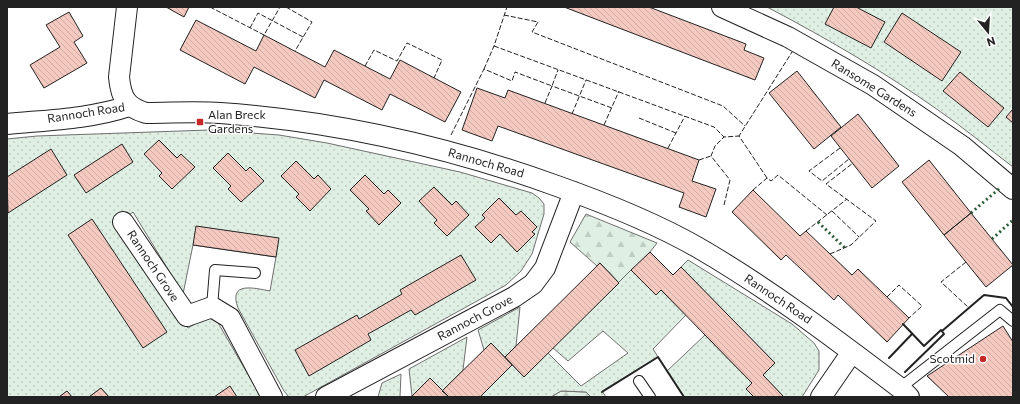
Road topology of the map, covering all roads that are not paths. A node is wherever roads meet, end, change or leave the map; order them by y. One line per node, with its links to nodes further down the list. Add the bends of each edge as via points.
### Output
1 (127, 7): 3 (street, via 119,77 123,98)
2 (722, 7): 5 (street, Ransome Gardens, via 788,37 873,85 962,146)
3 (129, 106): 4 (street, Rannoch Road, via 89,116); 6 (street, Rannoch Road, via 146,113 219,113 335,126 470,158)
4 (7, 124)
5 (1013, 189)
6 (574, 192): 11 (street, Rannoch Road, via 623,210 696,246 764,289); 15 (street, Rannoch Grove, via 545,268 533,284 514,297)
7 (123, 222): 9 (street, Rannoch Grove, via 187,316)
8 (255, 273): 9 (lane, via 215,270)
9 (212, 307): 14 (street, via 230,318)
10 (1013, 321): 13 (lane, via 1000,310)
11 (852, 352): 13 (street, Rannoch Road); 17 (street)
12 (639, 381): 16 (lane)
13 (904, 392)
14 (272, 397)
15 (326, 397)
16 (650, 397)
17 (821, 397)

